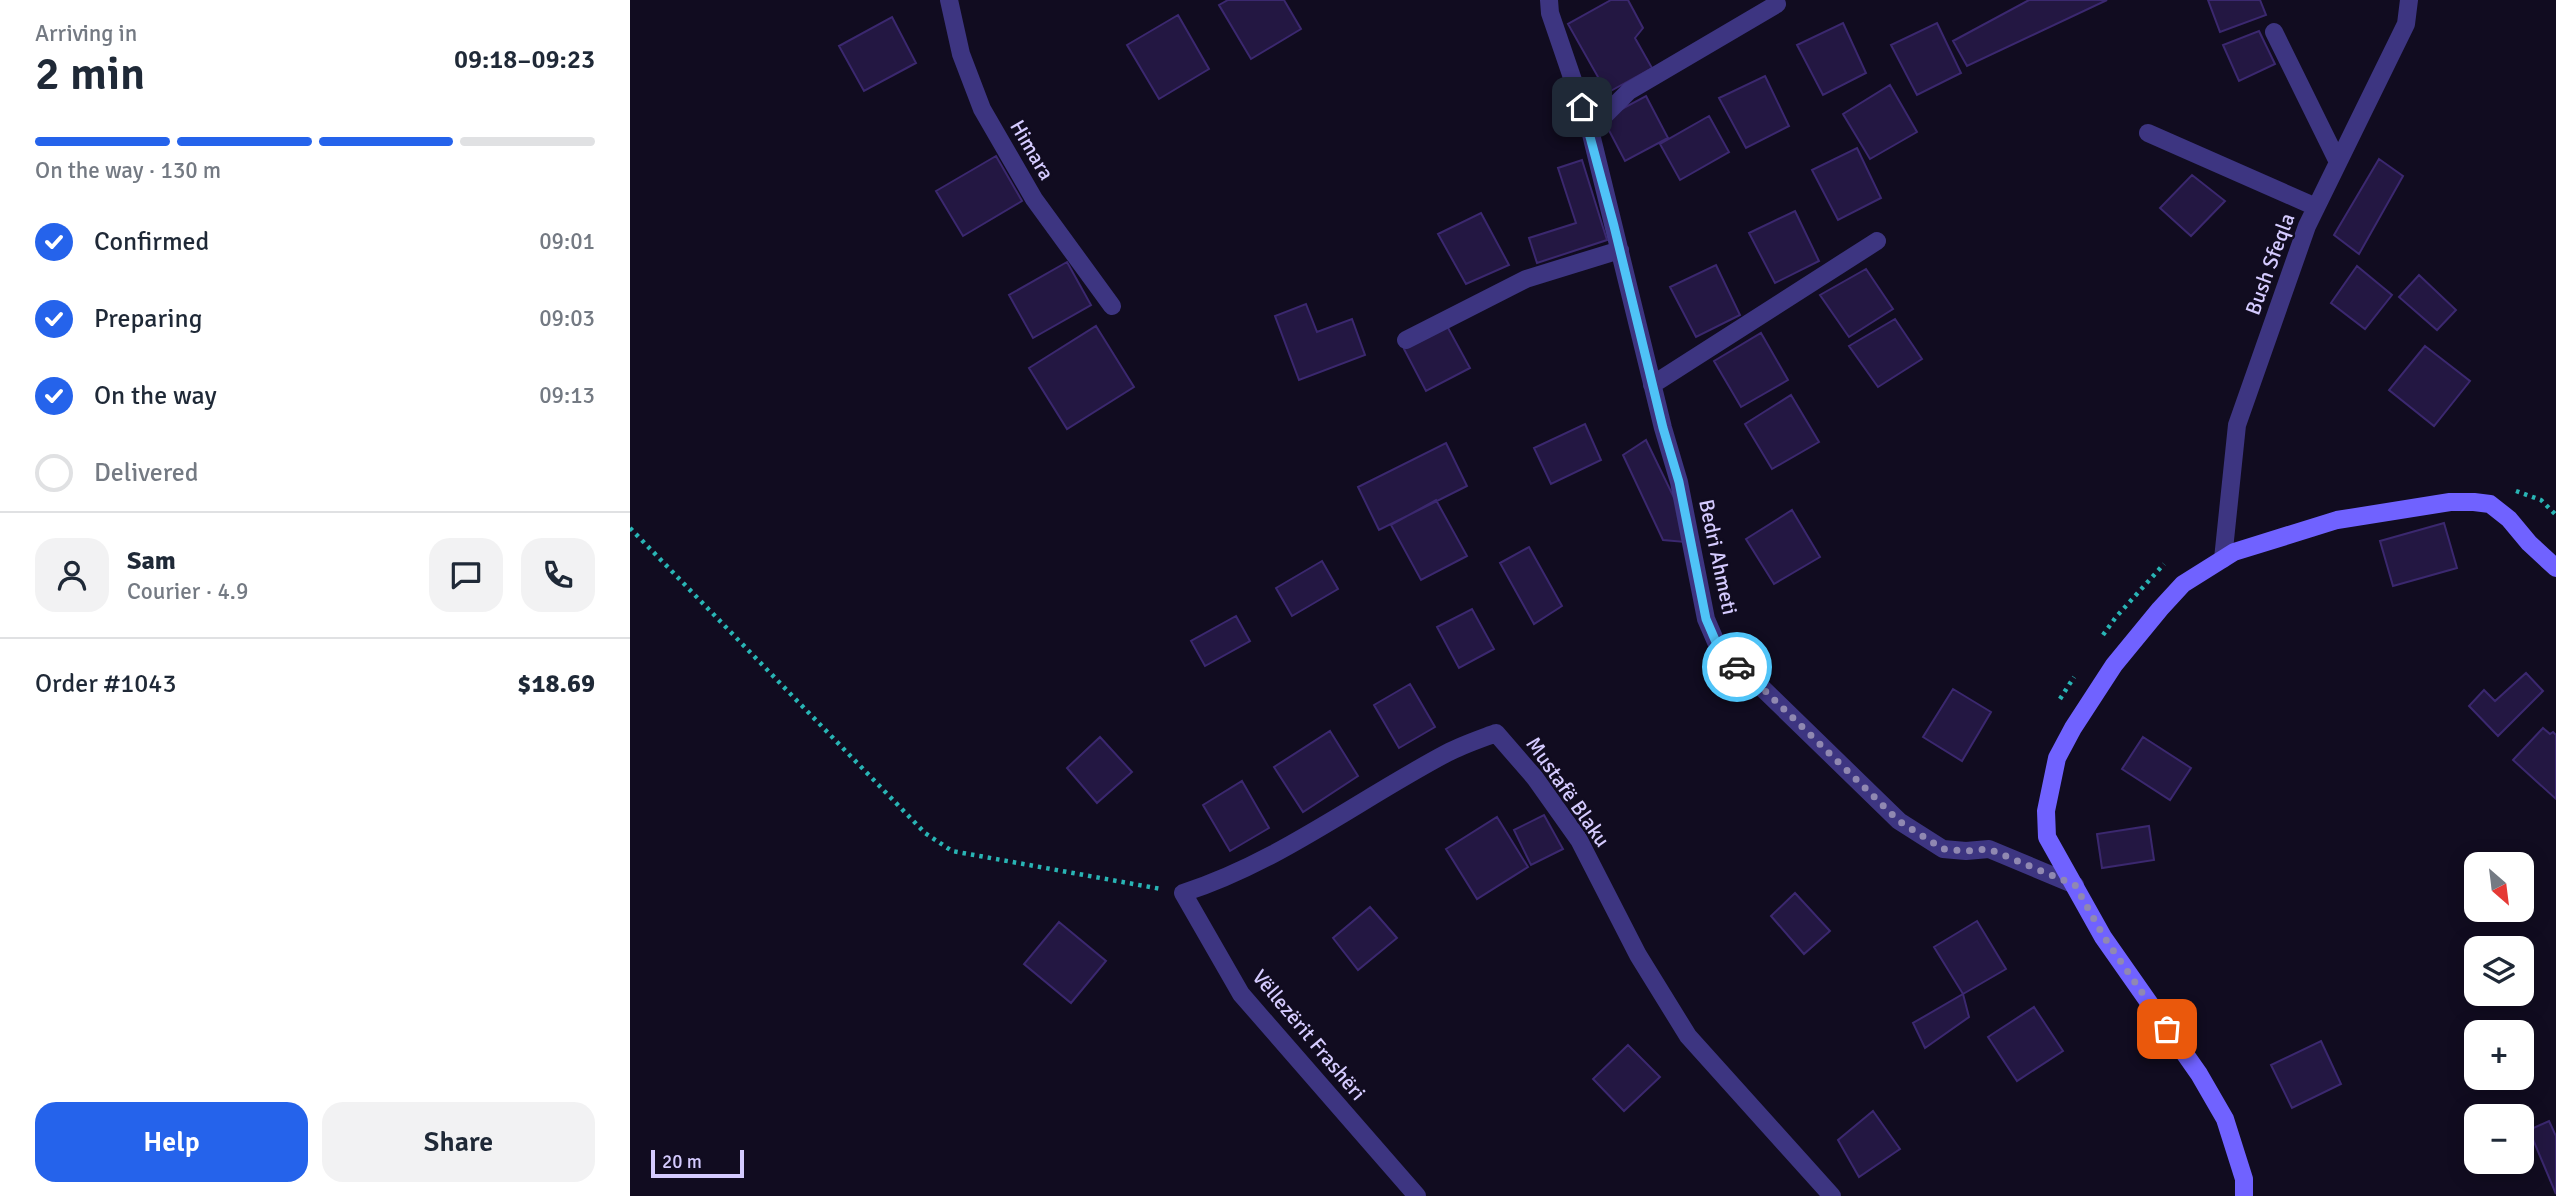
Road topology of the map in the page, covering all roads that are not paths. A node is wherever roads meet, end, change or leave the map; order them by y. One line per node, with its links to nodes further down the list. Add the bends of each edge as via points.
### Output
1 (949, 0): 12 (street, Himara, via 961,54 982,110 1034,199)
2 (1549, 0): 6 (street, Bedri Ahmeti)
3 (2409, 0): 8 (street, Bush Sfeqla, via 2406,24)
4 (1777, 4): 6 (street, via 1629,91)
5 (2274, 32): 8 (street)
6 (1590, 130): 11 (street, Bedri Ahmeti)
7 (2148, 133): 9 (street)
8 (2338, 162): 9 (street, Bush Sfeqla)
9 (2316, 207): 15 (street, Bush Sfeqla, via 2238,425)
10 (1877, 241): 14 (street)
11 (1620, 250): 13 (street, via 1526,279); 14 (street, Bedri Ahmeti)
12 (1112, 306)
13 (1406, 340)
14 (1652, 385): 17 (street, Bedri Ahmeti, via 1679,482 1706,619 1722,656 1754,680 1899,821 1943,849 1989,849)
15 (2223, 559): 16 (street, via 2337,520 2474,502 2490,505 2510,519); 17 (street, via 2183,584 2133,640 2057,758 2046,811 2047,837)
16 (2556, 568)
17 (2075, 885): 21 (street, via 2104,937 2225,1119 2244,1179)
18 (1182, 893): 19 (street, Vëllezërit Frashëri, via 1241,994); 20 (street, Mustafë Blaku, via 1222,881 1448,752 1496,733 1579,840 1638,955 1688,1036)
19 (1417, 1196)
20 (1832, 1196)
21 (2244, 1196)

